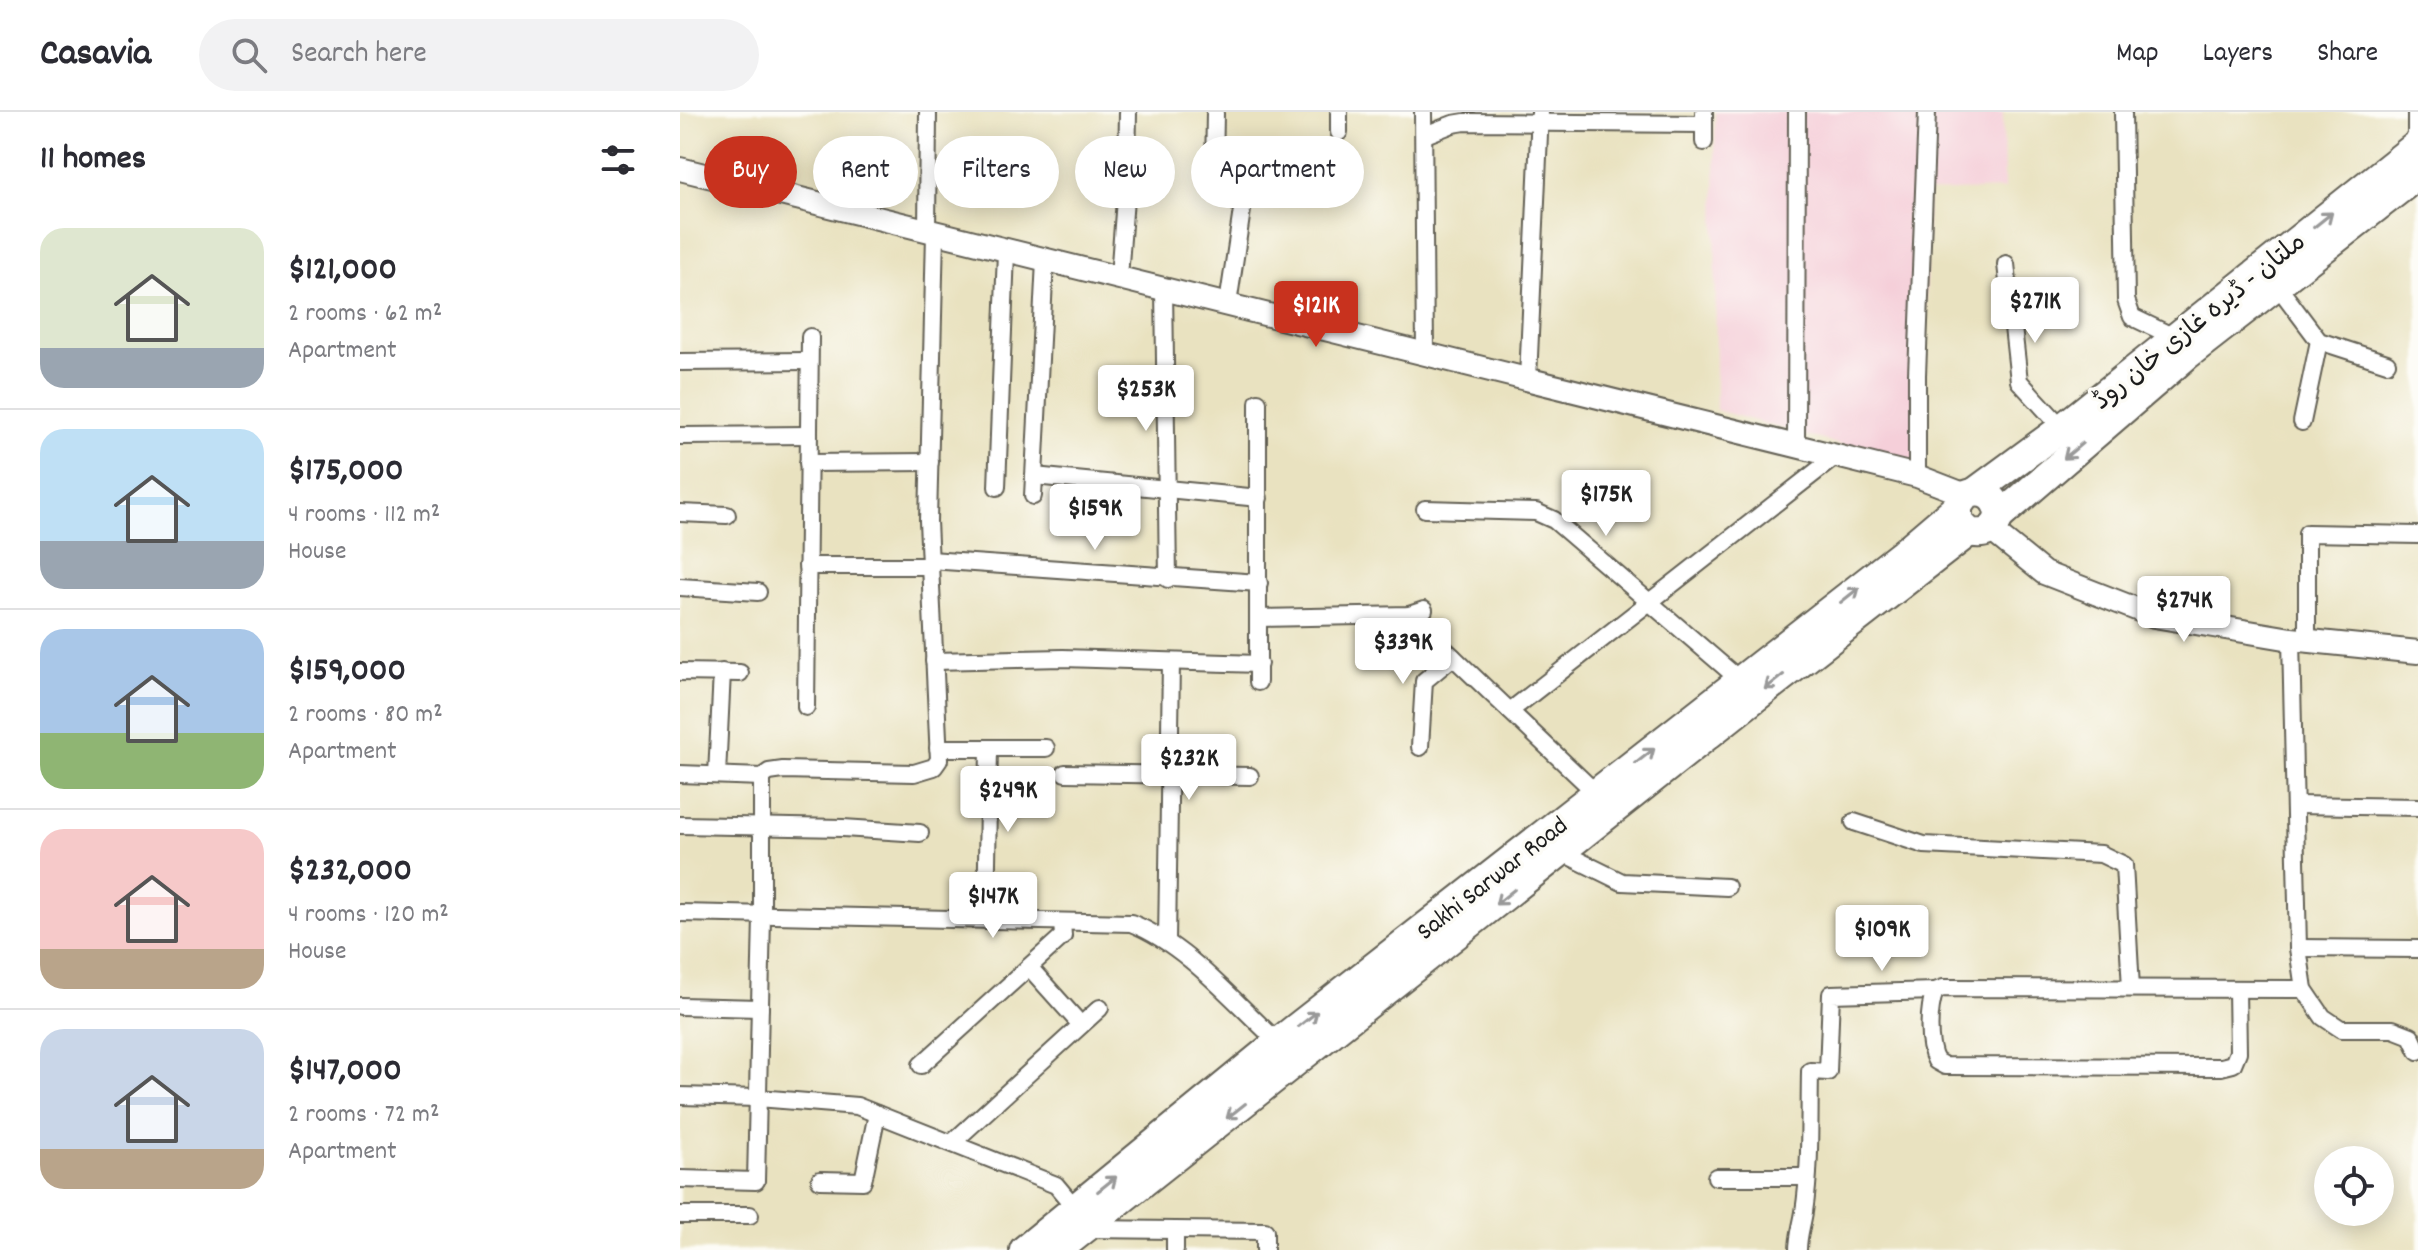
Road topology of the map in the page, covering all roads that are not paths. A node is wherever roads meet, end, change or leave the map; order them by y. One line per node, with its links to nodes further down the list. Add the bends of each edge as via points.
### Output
1 (928, 112): 19 (street)
2 (1128, 112): 23 (street)
3 (1339, 112): 13 (street)
4 (1423, 112): 14 (street)
5 (1797, 112): 40 (street)
6 (1927, 112): 45 (street)
7 (2123, 112): 28 (street, via 2126,300 2132,317)
8 (2416, 112): 16 (street)
9 (1215, 113): 26 (street, via 1214,170 1248,170)
10 (1465, 117): 11 (street); 14 (street)
11 (1540, 118): 12 (street); 34 (street)
12 (1704, 118): 15 (street)
13 (1339, 132)
14 (1425, 135): 30 (street)
15 (1704, 142)
16 (2417, 145): 28 (highway, ملتان - ڈیرہ غازی خان روڈ, one-way to 16)
17 (680, 169): 19 (main road)
18 (2418, 175): 24 (highway, ملتان - ڈیرہ غازی خان روڈ)
19 (931, 233): 20 (main road); 42 (street)
20 (1006, 252): 21 (main road); 46 (street)
21 (1045, 261): 23 (main road); 44 (street)
22 (2006, 264): 37 (street, via 2019,381)
23 (1119, 277): 25 (main road)
24 (2277, 285): 29 (street); 54 (highway, ملتان - ڈیرہ غازی خان روڈ, one-way to 54)
25 (1164, 288): 26 (main road); 47 (street)
26 (1228, 304): 30 (main road)
27 (810, 337): 31 (street)
28 (2176, 338): 37 (highway, ملتان - ڈیرہ غازی خان روڈ)
29 (2319, 341): 33 (street); 36 (street)
30 (1425, 353): 34 (main road)
31 (809, 361): 32 (street); 38 (street)
32 (680, 362)
33 (2387, 363)
34 (1528, 379): 40 (main road)
35 (1258, 402): 49 (street)
36 (2302, 422)
37 (2062, 428): 50 (highway, ملتان - ڈیرہ غازی خان روڈ)
38 (809, 435): 39 (street); 43 (street)
39 (680, 436)
40 (1796, 446): 41 (main road)
41 (1836, 456): 45 (main road); 62 (street)
42 (930, 462): 43 (street); 56 (street)
43 (808, 463): 57 (street)
44 (1034, 476): 47 (street); 48 (street)
45 (1917, 476): 50 (main road)
46 (997, 487)
47 (1167, 487): 49 (street); 58 (street)
48 (1033, 496)
49 (1259, 498): 59 (street)
50 (1966, 498): 54 (highway, via 1958,521); 54 (highway, via 1983,492 1996,501); 72 (highway, Sakhi Sarwar Road, one-way to 50)
51 (1425, 509): 62 (street, via 1536,512 1554,520)
52 (680, 513): 53 (street)
53 (727, 515)
54 (1986, 526): 64 (main road, via 2044,573 2154,616); 92 (highway, Sakhi Sarwar Road, one-way to 92, via 1746,705)
55 (2418, 535): 64 (street, via 2307,533)
56 (930, 563): 57 (street); 58 (street, via 1018,564); 67 (street)
57 (807, 566): 73 (street)
58 (1168, 579): 59 (street)
59 (1259, 583): 63 (street)
60 (680, 587): 61 (street)
61 (758, 592)
62 (1650, 602): 72 (street); 74 (street)
63 (1259, 618): 66 (street, via 1416,613); 68 (street, via 1259,673)
64 (2299, 639): 65 (main road); 86 (street)
65 (2418, 652)
66 (1453, 657): 74 (street); 75 (street, via 1424,681)
67 (934, 661): 68 (street); 76 (street)
68 (1171, 662): 82 (street)
69 (680, 672): 70 (street)
70 (722, 672): 71 (street); 81 (street)
71 (740, 673)
72 (1741, 681): 85 (highway, Sakhi Sarwar Road, one-way to 72)
73 (806, 707)
74 (1510, 711): 85 (street)
75 (1420, 747)
76 (938, 748): 77 (street); 84 (street, via 934,767 914,773 783,770)
77 (989, 748): 78 (street); 96 (street)
78 (1046, 748)
79 (1065, 773): 82 (street)
80 (680, 774): 81 (street)
81 (717, 775): 84 (street)
82 (1169, 775): 83 (street); 98 (street)
83 (1250, 776)
84 (762, 777): 90 (street)
85 (1597, 794): 110 (highway, Sakhi Sarwar Road, one-way to 85)
86 (2295, 805): 87 (street); 99 (street)
87 (2418, 807)
88 (1854, 822): 102 (street, via 1924,845 2101,854 2124,865)
89 (680, 825): 90 (street)
90 (762, 828): 91 (street); 95 (street)
91 (920, 833)
92 (1561, 852): 93 (street, via 1622,882); 123 (highway, Sakhi Sarwar Road, one-way to 123)
93 (1727, 887)
94 (680, 913): 95 (street)
95 (762, 917): 96 (street); 107 (street)
96 (986, 920): 97 (street)
97 (1062, 922): 98 (street, via 1131,923); 101 (street, via 1063,936)
98 (1167, 942): 110 (street)
99 (2298, 948): 100 (street); 104 (street)
100 (2418, 949)
101 (1029, 967): 109 (street); 112 (street)
102 (2131, 988): 103 (street); 105 (street)
103 (2237, 989): 104 (street); 105 (street, via 2238,1052 2233,1064 2221,1067 1945,1066 1931,1051)
104 (2304, 989): 111 (street, via 2323,1017 2341,1029 2393,1029 2411,1036)
105 (1935, 991): 118 (street, via 1831,994 1828,1072 1810,1071)
106 (680, 1006): 107 (street)
107 (760, 1008): 114 (street)
108 (1100, 1008): 109 (street)
109 (1081, 1025): 116 (street)
110 (1278, 1042): 123 (highway, Sakhi Sarwar Road, one-way to 110)
111 (2418, 1051)
112 (921, 1065)
113 (680, 1096): 114 (street)
114 (758, 1098): 115 (street, via 857,1106); 119 (street, via 756,1181)
115 (877, 1114): 116 (street); 120 (street, via 863,1181)
116 (952, 1143): 123 (street, via 1056,1185)
117 (1716, 1177): 118 (street)
118 (1807, 1177): 129 (street)
119 (680, 1179)
120 (820, 1180)
121 (680, 1215): 122 (street)
122 (750, 1215)
123 (1080, 1219): 124 (street); 125 (highway, Sakhi Sarwar Road); 126 (highway, Sakhi Sarwar Road)
124 (1175, 1230): 127 (street); 128 (street, via 1265,1231)
125 (1024, 1250)
126 (1058, 1250)
127 (1175, 1250)
128 (1265, 1250)
129 (1798, 1250)

